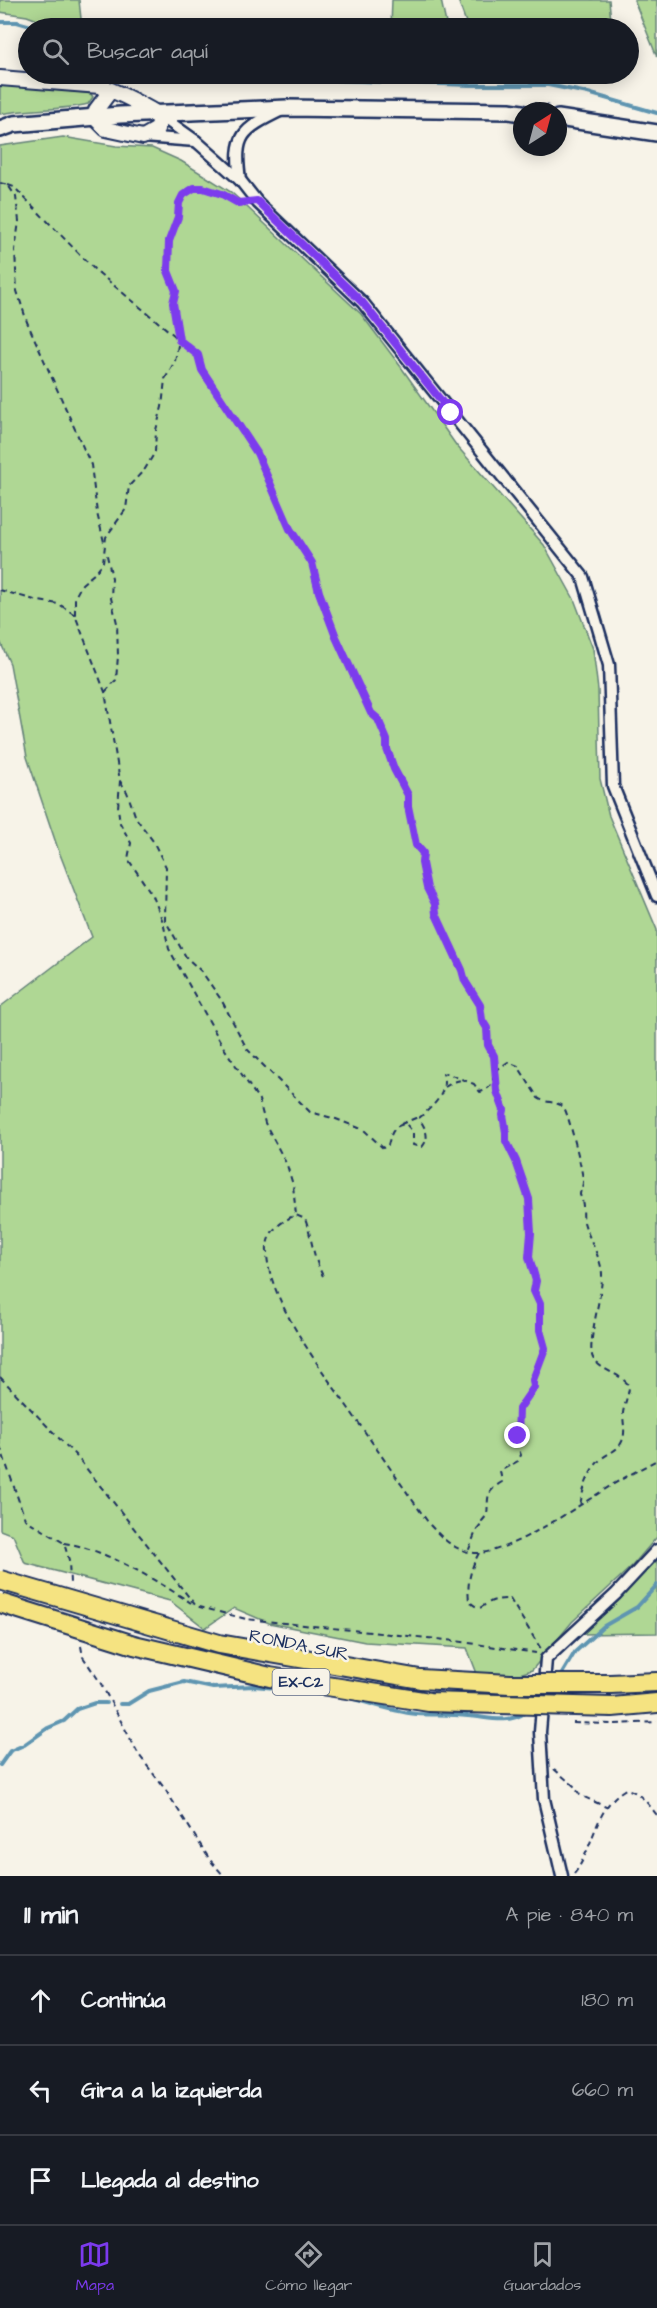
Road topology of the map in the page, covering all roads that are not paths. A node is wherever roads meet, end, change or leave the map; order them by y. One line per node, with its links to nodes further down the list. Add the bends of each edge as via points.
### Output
1 (0, 78): 2 (street)
2 (18, 79)
3 (76, 84): 4 (street)
4 (89, 85): 5 (street); 6 (street)
5 (111, 90): 6 (street); 9 (street)
6 (102, 102): 10 (street)
7 (287, 108): 8 (main road); 9 (main road); 16 (street, via 253,127 241,139 236,155)
8 (513, 112)
9 (158, 114): 10 (main road); 14 (street, via 157,129); 15 (street)
10 (94, 117): 12 (main road, via 14,124); 14 (street, via 106,129)
11 (567, 119): 13 (main road)
12 (0, 129)
13 (657, 133)
14 (143, 137): 15 (street)
15 (196, 141): 16 (street)
16 (240, 180): 17 (street, via 363,303 583,577 609,664 613,786)
17 (657, 896)
18 (657, 1550): 23 (street, via 546,1659 540,1732 544,1799)
19 (0, 1580): 21 (highway, EX-C2, bridge, via 219,1644 420,1679 510,1684)
20 (0, 1603): 22 (highway, EX-C2, bridge, via 134,1645 270,1677 429,1702 614,1716)
21 (657, 1682)
22 (657, 1703)
23 (562, 1876)

